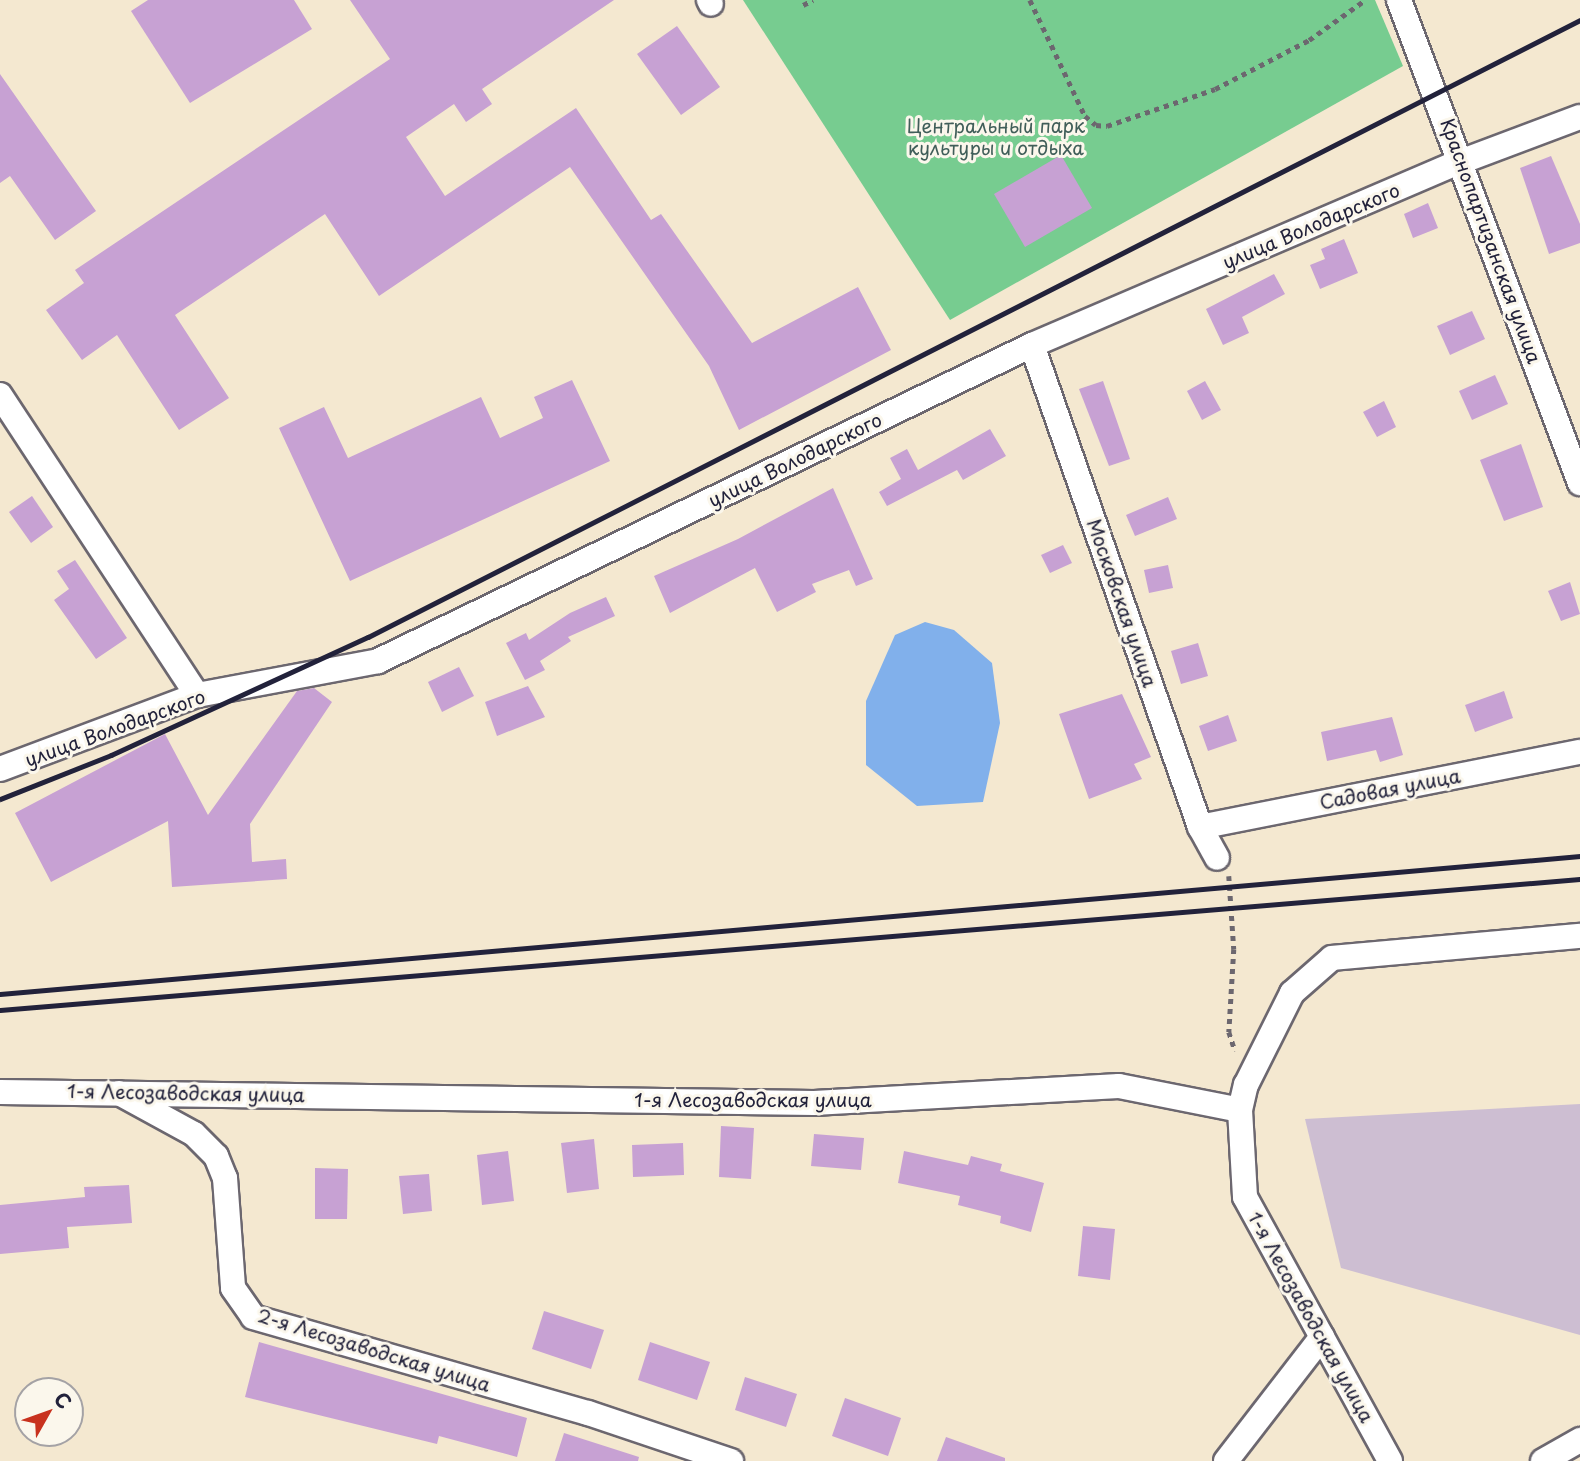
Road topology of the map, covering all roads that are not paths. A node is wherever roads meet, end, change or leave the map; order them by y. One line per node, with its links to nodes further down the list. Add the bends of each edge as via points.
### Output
1 (1399, 0): 3 (street, Краснопартизанская улица)
2 (1580, 117): 3 (street, улица Володарского)
3 (1460, 162): 4 (street, улица Володарского); 6 (street, Краснопартизанская улица)
4 (1032, 345): 7 (street, улица Володарского, via 378,661); 10 (street, Московская улица)
5 (0, 395): 7 (street)
6 (1580, 483)
7 (197, 695): 9 (street, улица Володарского)
8 (1580, 752): 10 (street, Садовая улица)
9 (0, 769)
10 (1200, 827): 11 (street, Московская улица)
11 (1217, 858)
12 (1580, 936): 15 (street, via 1332,958 1292,993 1246,1085)
13 (115, 1091): 14 (street, 1-я Лесозаводская улица); 15 (street, 1-я Лесозаводская улица, via 814,1103 1119,1086); 18 (street, 2-я Лесозаводская улица, via 194,1134 216,1156 225,1178 233,1288 253,1317 588,1413)
14 (0, 1092)
15 (1240, 1110): 16 (street, 1-я Лесозаводская улица, via 1245,1197)
16 (1322, 1337): 19 (street); 20 (street, 1-я Лесозаводская улица)
17 (1580, 1440): 21 (street)
18 (731, 1461)
19 (1226, 1461)
20 (1390, 1461)
21 (1543, 1461)

